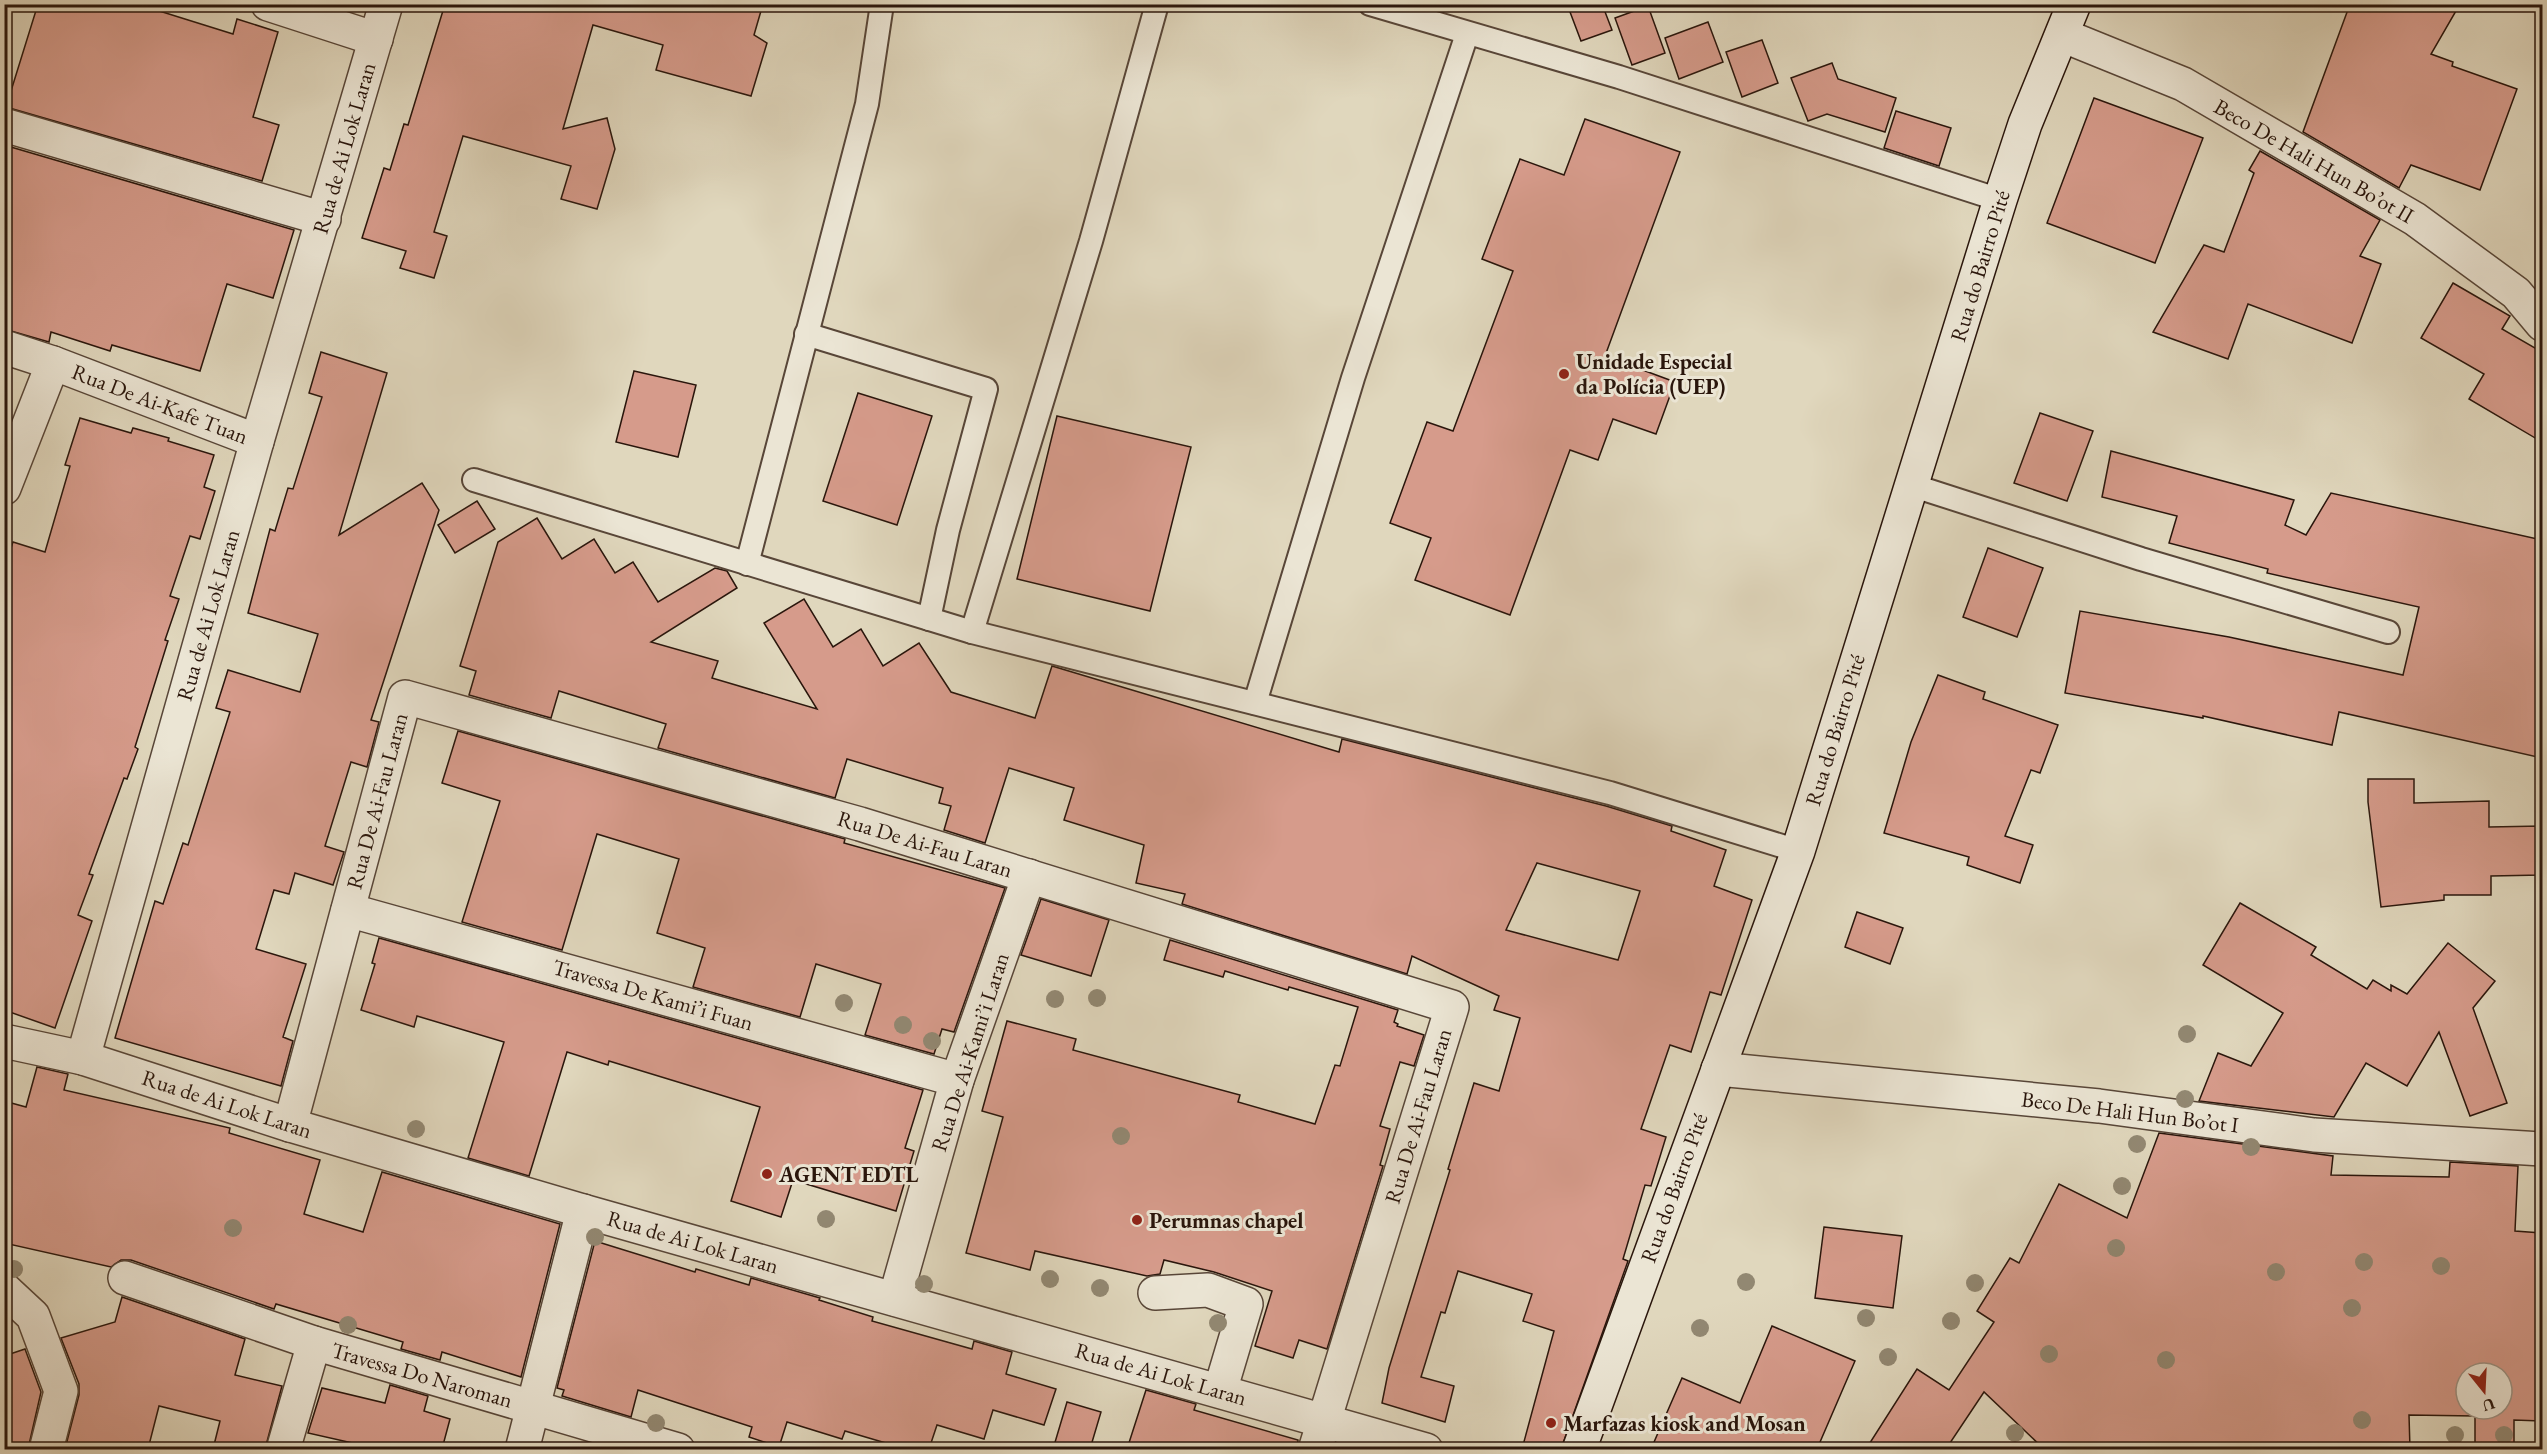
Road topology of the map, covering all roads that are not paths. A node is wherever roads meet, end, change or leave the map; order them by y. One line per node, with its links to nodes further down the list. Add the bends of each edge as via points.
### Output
1 (268, 4): 9 (street)
2 (386, 4): 9 (street, Rua de Ai Lok Laran)
3 (882, 4): 14 (lane, via 867,104)
4 (1157, 4): 23 (lane, via 1091,241)
5 (1370, 4): 7 (lane)
6 (2074, 4): 8 (street, Rua do Bairro Pité)
7 (1467, 34): 11 (lane, via 1619,77); 25 (lane, via 1353,378)
8 (2062, 35): 11 (street, Rua do Bairro Pité, via 2025,124); 13 (street, Beco De Hali Hun Bo’ot II, via 2183,84 2415,219 2516,294)
9 (376, 39): 12 (street, Rua de Ai Lok Laran)
10 (4, 125): 12 (street)
11 (2000, 200): 19 (street, Rua do Bairro Pité)
12 (324, 219): 17 (street, Rua de Ai Lok Laran)
13 (2542, 324)
14 (806, 334): 21 (lane); 22 (lane, via 986,389)
15 (4, 347): 16 (street)
16 (53, 363): 17 (street, Rua De Ai-Kafe Tuan); 20 (street, Rua De Ai-Kafe Tuan)
17 (257, 441): 30 (street, Rua de Ai Lok Laran)
18 (474, 480): 21 (lane)
19 (1911, 485): 24 (lane, via 2152,563); 26 (street, Rua do Bairro Pité)
20 (4, 488)
21 (747, 564): 22 (lane)
22 (929, 619): 23 (lane)
23 (972, 632): 25 (lane)
24 (2388, 632)
25 (1255, 703): 26 (lane, via 1610,793)
26 (1798, 850): 31 (street, Rua do Bairro Pité)
27 (1029, 876): 28 (street, Rua De Ai-Fau Laran, via 849,821 405,697); 32 (street, Rua De Ai-Kami’i Laran); 43 (street, Rua De Ai-Fau Laran, via 1452,1008)
28 (348, 910): 32 (street, Travessa De Kami’i Fuan); 33 (street, Rua De Ai-Fau Laran)
29 (4, 1041): 30 (street)
30 (83, 1058): 33 (street, Rua de Ai Lok Laran)
31 (1718, 1069): 34 (street, Beco De Hali Hun Bo’ot I, via 2099,1106 2314,1135); 49 (street, Rua do Bairro Pité)
32 (957, 1080): 39 (street, Rua De Ai-Kami’i Laran)
33 (290, 1125): 35 (street, Rua de Ai Lok Laran)
34 (2542, 1149)
35 (583, 1211): 39 (street, Rua de Ai Lok Laran); 42 (street)
36 (125, 1278): 40 (street)
37 (4, 1289): 44 (street, via 33,1316 61,1391)
38 (1155, 1293): 41 (street, via 1208,1290 1246,1304)
39 (895, 1299): 41 (street, Rua de Ai Lok Laran)
40 (314, 1343): 42 (street, Travessa Do Naroman); 45 (street, Travessa Do Naroman)
41 (1220, 1391): 43 (street, Rua de Ai Lok Laran)
42 (533, 1407): 46 (street); 47 (street, Travessa Do Naroman)
43 (1319, 1435): 48 (street, Rua de Ai Lok Laran)
44 (46, 1449)
45 (283, 1449)
46 (522, 1449)
47 (678, 1449)
48 (1426, 1449)
49 (1579, 1449)

